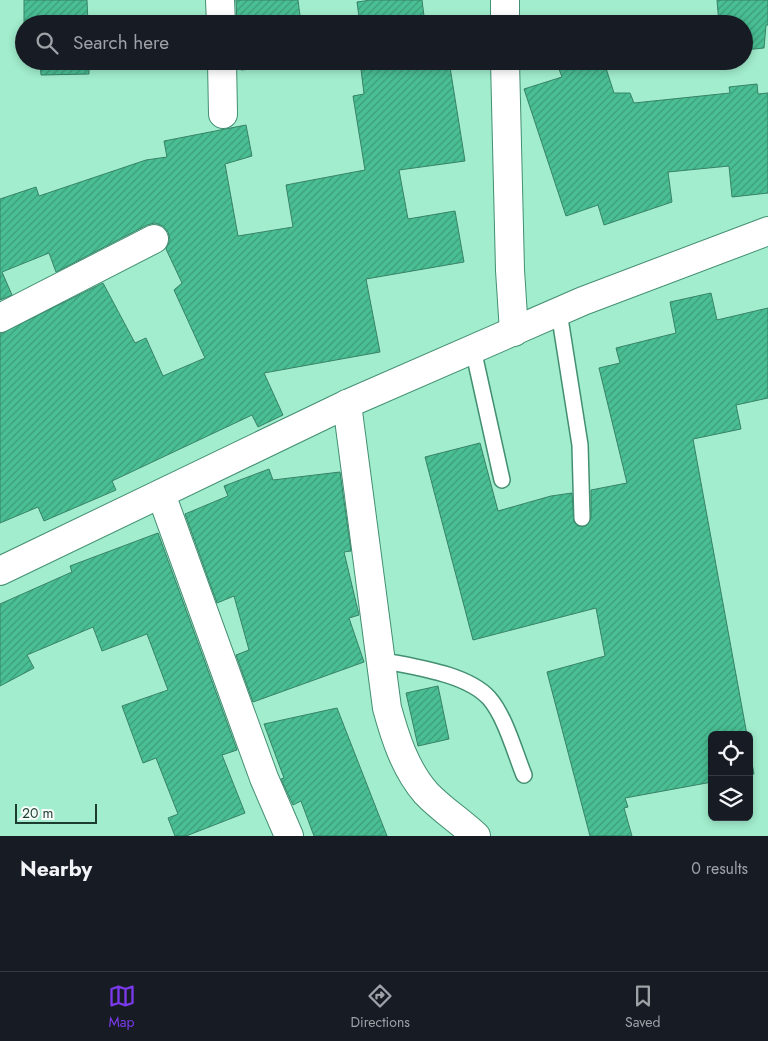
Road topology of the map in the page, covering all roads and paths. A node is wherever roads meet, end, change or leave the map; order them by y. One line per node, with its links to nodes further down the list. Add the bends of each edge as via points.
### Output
1 (220, 0): 3 (main road)
2 (505, 0): 4 (main road)
3 (221, 15)
4 (505, 15)
5 (222, 70): 7 (main road)
6 (505, 70): 12 (main road)
7 (223, 114)
8 (768, 231): 10 (main road)
9 (154, 238): 11 (main road)
10 (559, 312): 12 (main road); 17 (lane, via 580,445)
11 (0, 318)
12 (514, 332): 13 (main road)
13 (473, 349): 14 (main road); 15 (lane)
14 (347, 404): 16 (main road); 19 (main road)
15 (502, 480)
16 (162, 494): 18 (main road); 21 (main road, via 264,778)
17 (582, 518)
18 (0, 571)
19 (381, 660): 20 (lane, via 440,673 483,694 500,718); 22 (main road, via 392,727 407,764 425,792)
20 (524, 775)
21 (290, 836)
22 (476, 836)

